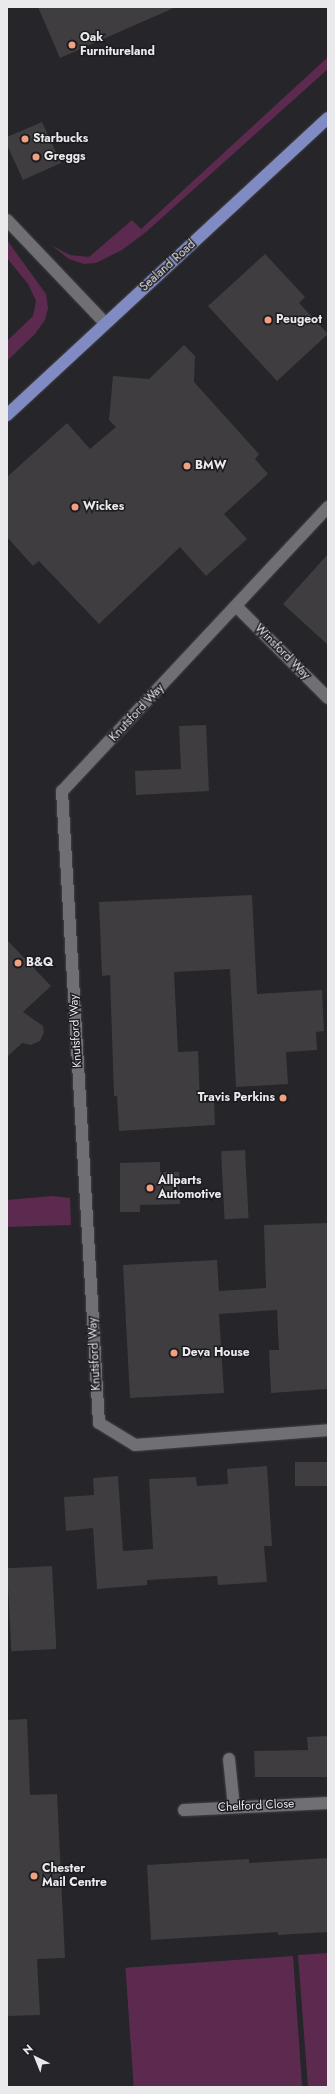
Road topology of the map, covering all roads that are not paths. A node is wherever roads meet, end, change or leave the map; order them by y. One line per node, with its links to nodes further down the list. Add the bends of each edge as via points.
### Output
1 (328, 118): 3 (main road, Sealand Road)
2 (7, 220): 3 (street)
3 (104, 323): 4 (main road, Sealand Road)
4 (7, 415)
5 (328, 507): 6 (street, Knutsford Way)
6 (236, 606): 7 (street, Winsford Way); 8 (street, Knutsford Way, via 62,792 99,1423 135,1445)
7 (328, 698)
8 (328, 1430)
9 (229, 1759): 11 (street)
10 (328, 1803): 11 (street, Chelford Close)
11 (234, 1807): 12 (street, Chelford Close)
12 (184, 1810)

